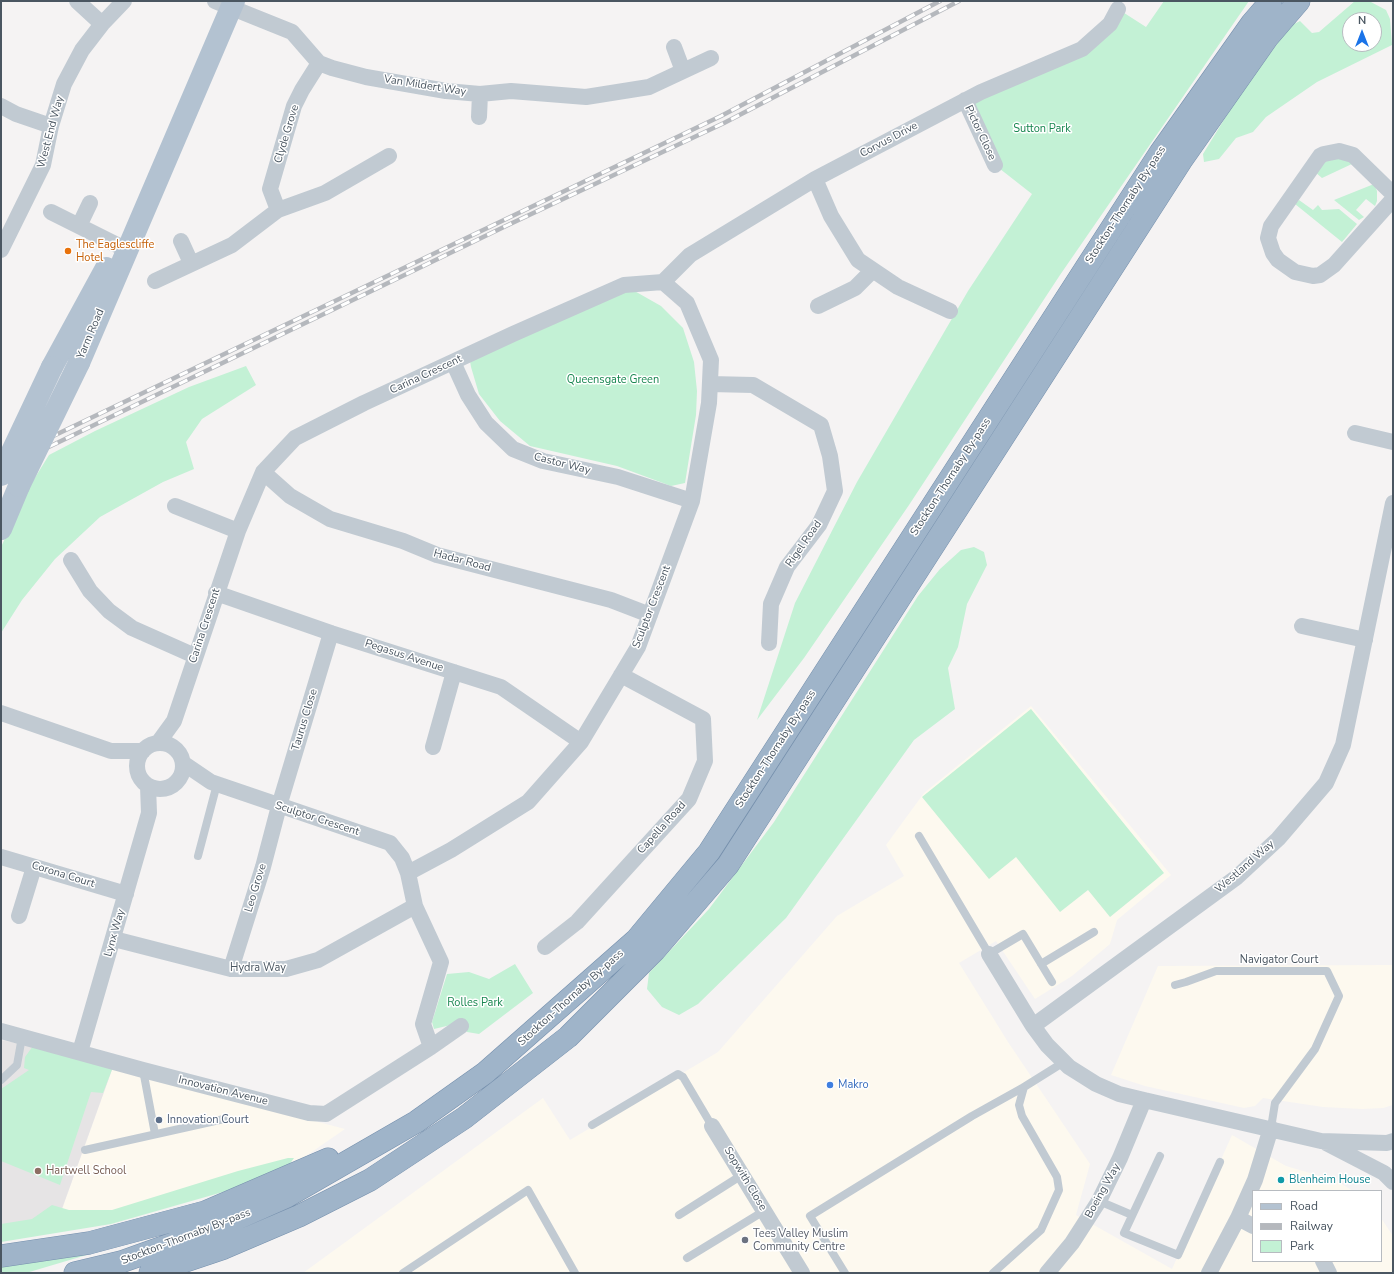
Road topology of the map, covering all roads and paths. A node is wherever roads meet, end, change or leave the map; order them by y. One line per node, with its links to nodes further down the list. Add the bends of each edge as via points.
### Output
1 (77, 1): 7 (street)
2 (124, 1): 7 (street, West End Way)
3 (1271, 1): 101 (highway, Stockton-Thornaby By-pass, via 1252,23 1160,153 709,852 636,940 485,1074)
4 (1299, 1): 112 (highway, Stockton-Thornaby By-pass, via 1268,37 1181,161 728,865 655,950 568,1037 464,1118)
5 (226, 3): 10 (street, Van Mildert Way, via 292,32); 27 (main road, Yarm Road, via 176,137)
6 (1118, 9): 13 (street, Corvus Drive, via 1110,24 1082,49)
7 (102, 24): 16 (street, West End Way, via 82,50 64,84)
8 (674, 47): 11 (street)
9 (711, 58): 11 (street, Van Mildert Way)
10 (319, 63): 12 (street, Van Mildert Way, via 366,77 446,91); 23 (street, Clyde Grove, via 294,106 270,189)
11 (683, 70): 12 (street, Van Mildert Way, via 649,87 586,97 511,91)
12 (480, 94): 15 (street)
13 (965, 100): 18 (street, Pictor Close); 19 (street, Corvus Drive)
14 (1, 106): 16 (street)
15 (479, 117)
16 (51, 126): 28 (street, West End Way, via 43,165)
17 (389, 156): 23 (street, via 325,193)
18 (995, 165)
19 (815, 179): 30 (street, via 831,216 858,260); 32 (street, Corvus Drive, via 690,255)
20 (1393, 194): 21 (street, via 1353,155 1339,151 1324,154 1270,226 1268,238 1273,253 1294,272 1320,275 1334,265)
21 (1393, 199)
22 (90, 203): 25 (street)
23 (278, 210): 29 (street, via 232,245)
24 (51, 212): 25 (street)
25 (79, 226): 27 (street)
26 (181, 241): 29 (street)
27 (123, 248): 40 (main road, Yarm Road, bridge, via 52,367); 44 (main road, Yarm Road, bridge, via 79,364 19,486)
28 (1, 250)
29 (191, 263): 31 (street)
30 (873, 270): 33 (street, via 855,288); 34 (street, via 898,287)
31 (156, 281)
32 (663, 282): 35 (street, Carina Crescent, via 624,285); 36 (street, Sculptor Crescent, via 687,303 711,360)
33 (818, 306)
34 (950, 311)
35 (453, 362): 39 (street, Carina Crescent, via 295,438); 41 (street, Castor Way, via 468,395 486,423 513,449 543,461 618,477)
36 (710, 384): 41 (street, Sculptor Crescent); 53 (street, Rigel Road, via 753,385 821,425 830,456 835,491 819,526 787,567 771,604)
37 (1355, 433): 38 (street)
38 (1393, 442)
39 (263, 472): 45 (street, Carina Crescent); 49 (street, Hadar Road, via 290,496 330,519 403,541 437,555 611,600)
40 (1, 475)
41 (692, 501): 49 (street, Sculptor Crescent)
42 (1393, 503): 46 (street, Westland Way)
43 (175, 506): 45 (street)
44 (1, 529)
45 (238, 531): 48 (street, Carina Crescent)
46 (1390, 535): 52 (street, Westland Way)
47 (71, 560): 54 (street, via 90,591 109,611 132,628)
48 (216, 593): 51 (street, Pegasus Avenue); 54 (street, Carina Crescent)
49 (650, 615): 56 (street, Sculptor Crescent, via 638,647)
50 (1302, 626): 52 (street)
51 (331, 633): 55 (street, Pegasus Avenue); 71 (street, Taurus Close)
52 (1365, 640): 90 (street, Westland Way, via 1343,745 1326,783 1303,810 1278,839 1237,877)
53 (769, 643)
54 (195, 656): 58 (street, Carina Crescent)
55 (454, 672): 59 (street, Pegasus Avenue, via 501,687); 61 (street)
56 (621, 675): 59 (street, Sculptor Crescent); 83 (street, Capella Road, via 703,719 705,761 689,799 577,922)
57 (1, 713): 63 (street)
58 (174, 721): 60 (street, Carina Crescent); 62 (street, Carina Crescent)
59 (581, 742): 77 (street, Sculptor Crescent, via 528,802 451,850)
60 (158, 743): 62 (street); 64 (street)
61 (433, 747)
62 (176, 749): 65 (street)
63 (111, 751): 64 (street); 66 (street)
64 (143, 751): 66 (street)
65 (183, 763): 67 (street); 68 (street, Sculptor Crescent)
66 (137, 767): 69 (street, via 140,778)
67 (179, 781): 68 (street, Sculptor Crescent); 70 (street)
68 (214, 783): 71 (street, Sculptor Crescent); 74 (lane)
69 (148, 786): 70 (street, via 159,790); 72 (street, Lynx Way)
70 (165, 789): 72 (street, Lynx Way)
71 (279, 806): 77 (street, Sculptor Crescent, via 390,843 402,858); 86 (street, Leo Grove)
72 (149, 813): 78 (street, Lynx Way)
73 (919, 836): 84 (lane)
74 (198, 856)
75 (1, 857): 76 (street, Corona Court)
76 (34, 867): 78 (street, Corona Court); 80 (street)
77 (408, 873): 79 (street, Sculptor Crescent)
78 (126, 894): 82 (street, Lynx Way)
79 (415, 906): 86 (street, Hydra Way, via 318,960 286,969); 93 (street, via 441,962 423,1024)
80 (19, 916)
81 (1094, 932): 85 (lane)
82 (114, 939): 86 (street, Hydra Way); 94 (street, Lynx Way)
83 (545, 947)
84 (989, 954): 85 (lane, via 1023,934); 90 (street)
85 (1041, 964): 87 (lane)
86 (231, 969)
87 (1052, 982)
88 (1175, 985): 104 (lane, Navigator Court, via 1216,971 1327,971 1338,996 1315,1049 1275,1103)
89 (461, 1026): 93 (street, Innovation Avenue)
90 (1033, 1026): 95 (street)
91 (1, 1031): 92 (street, Innovation Avenue)
92 (22, 1037): 94 (street, Innovation Avenue); 97 (lane, via 16,1065)
93 (431, 1047): 96 (street, Innovation Avenue, via 326,1114 309,1113)
94 (80, 1052): 96 (street, Innovation Avenue)
95 (1064, 1062): 98 (lane); 99 (street, via 1096,1084 1119,1094)
96 (143, 1070): 105 (lane)
97 (1, 1080)
98 (1024, 1087): 129 (lane, via 972,1116 810,1216); 130 (lane, via 1019,1105 1022,1116 1058,1176 1060,1190 1041,1230)
99 (1144, 1100): 104 (street); 114 (street, Boeing Way)
100 (224, 1118): 105 (lane)
101 (416, 1122): 120 (highway, via 205,1212 89,1243); 123 (highway, Stockton-Thornaby By-pass, via 286,1197 216,1228 121,1262)
102 (592, 1126): 103 (lane, via 678,1074 683,1077)
103 (712, 1126): 111 (street, Sopwith Close)
104 (1270, 1128): 106 (street); 118 (street, via 1255,1180)
105 (155, 1134): 108 (lane)
106 (1321, 1141): 107 (street); 113 (street, via 1384,1173)
107 (1393, 1141)
108 (85, 1150)
109 (1160, 1156): 117 (lane)
110 (1220, 1162): 117 (lane, via 1178,1255 1124,1233)
111 (742, 1175): 115 (street, Sopwith Close); 116 (lane)
112 (370, 1180): 124 (highway, Stockton-Thornaby By-pass, via 298,1216 224,1248); 125 (highway, via 316,1221)
113 (1393, 1182)
114 (1099, 1201): 117 (lane); 131 (street, Boeing Way, via 1072,1243)
115 (764, 1211): 121 (lane); 128 (street, Sopwith Close)
116 (679, 1215)
117 (1132, 1215)
118 (1238, 1218): 119 (street); 132 (street)
119 (1252, 1225)
120 (1, 1256)
121 (687, 1258)
122 (1324, 1262): 133 (street)
123 (74, 1273)
124 (150, 1273)
125 (190, 1273)
126 (403, 1273): 127 (lane, via 528,1190)
127 (575, 1273)
128 (802, 1273)
129 (846, 1273)
130 (993, 1273)
131 (1047, 1273)
132 (1209, 1273)
133 (1329, 1273)

